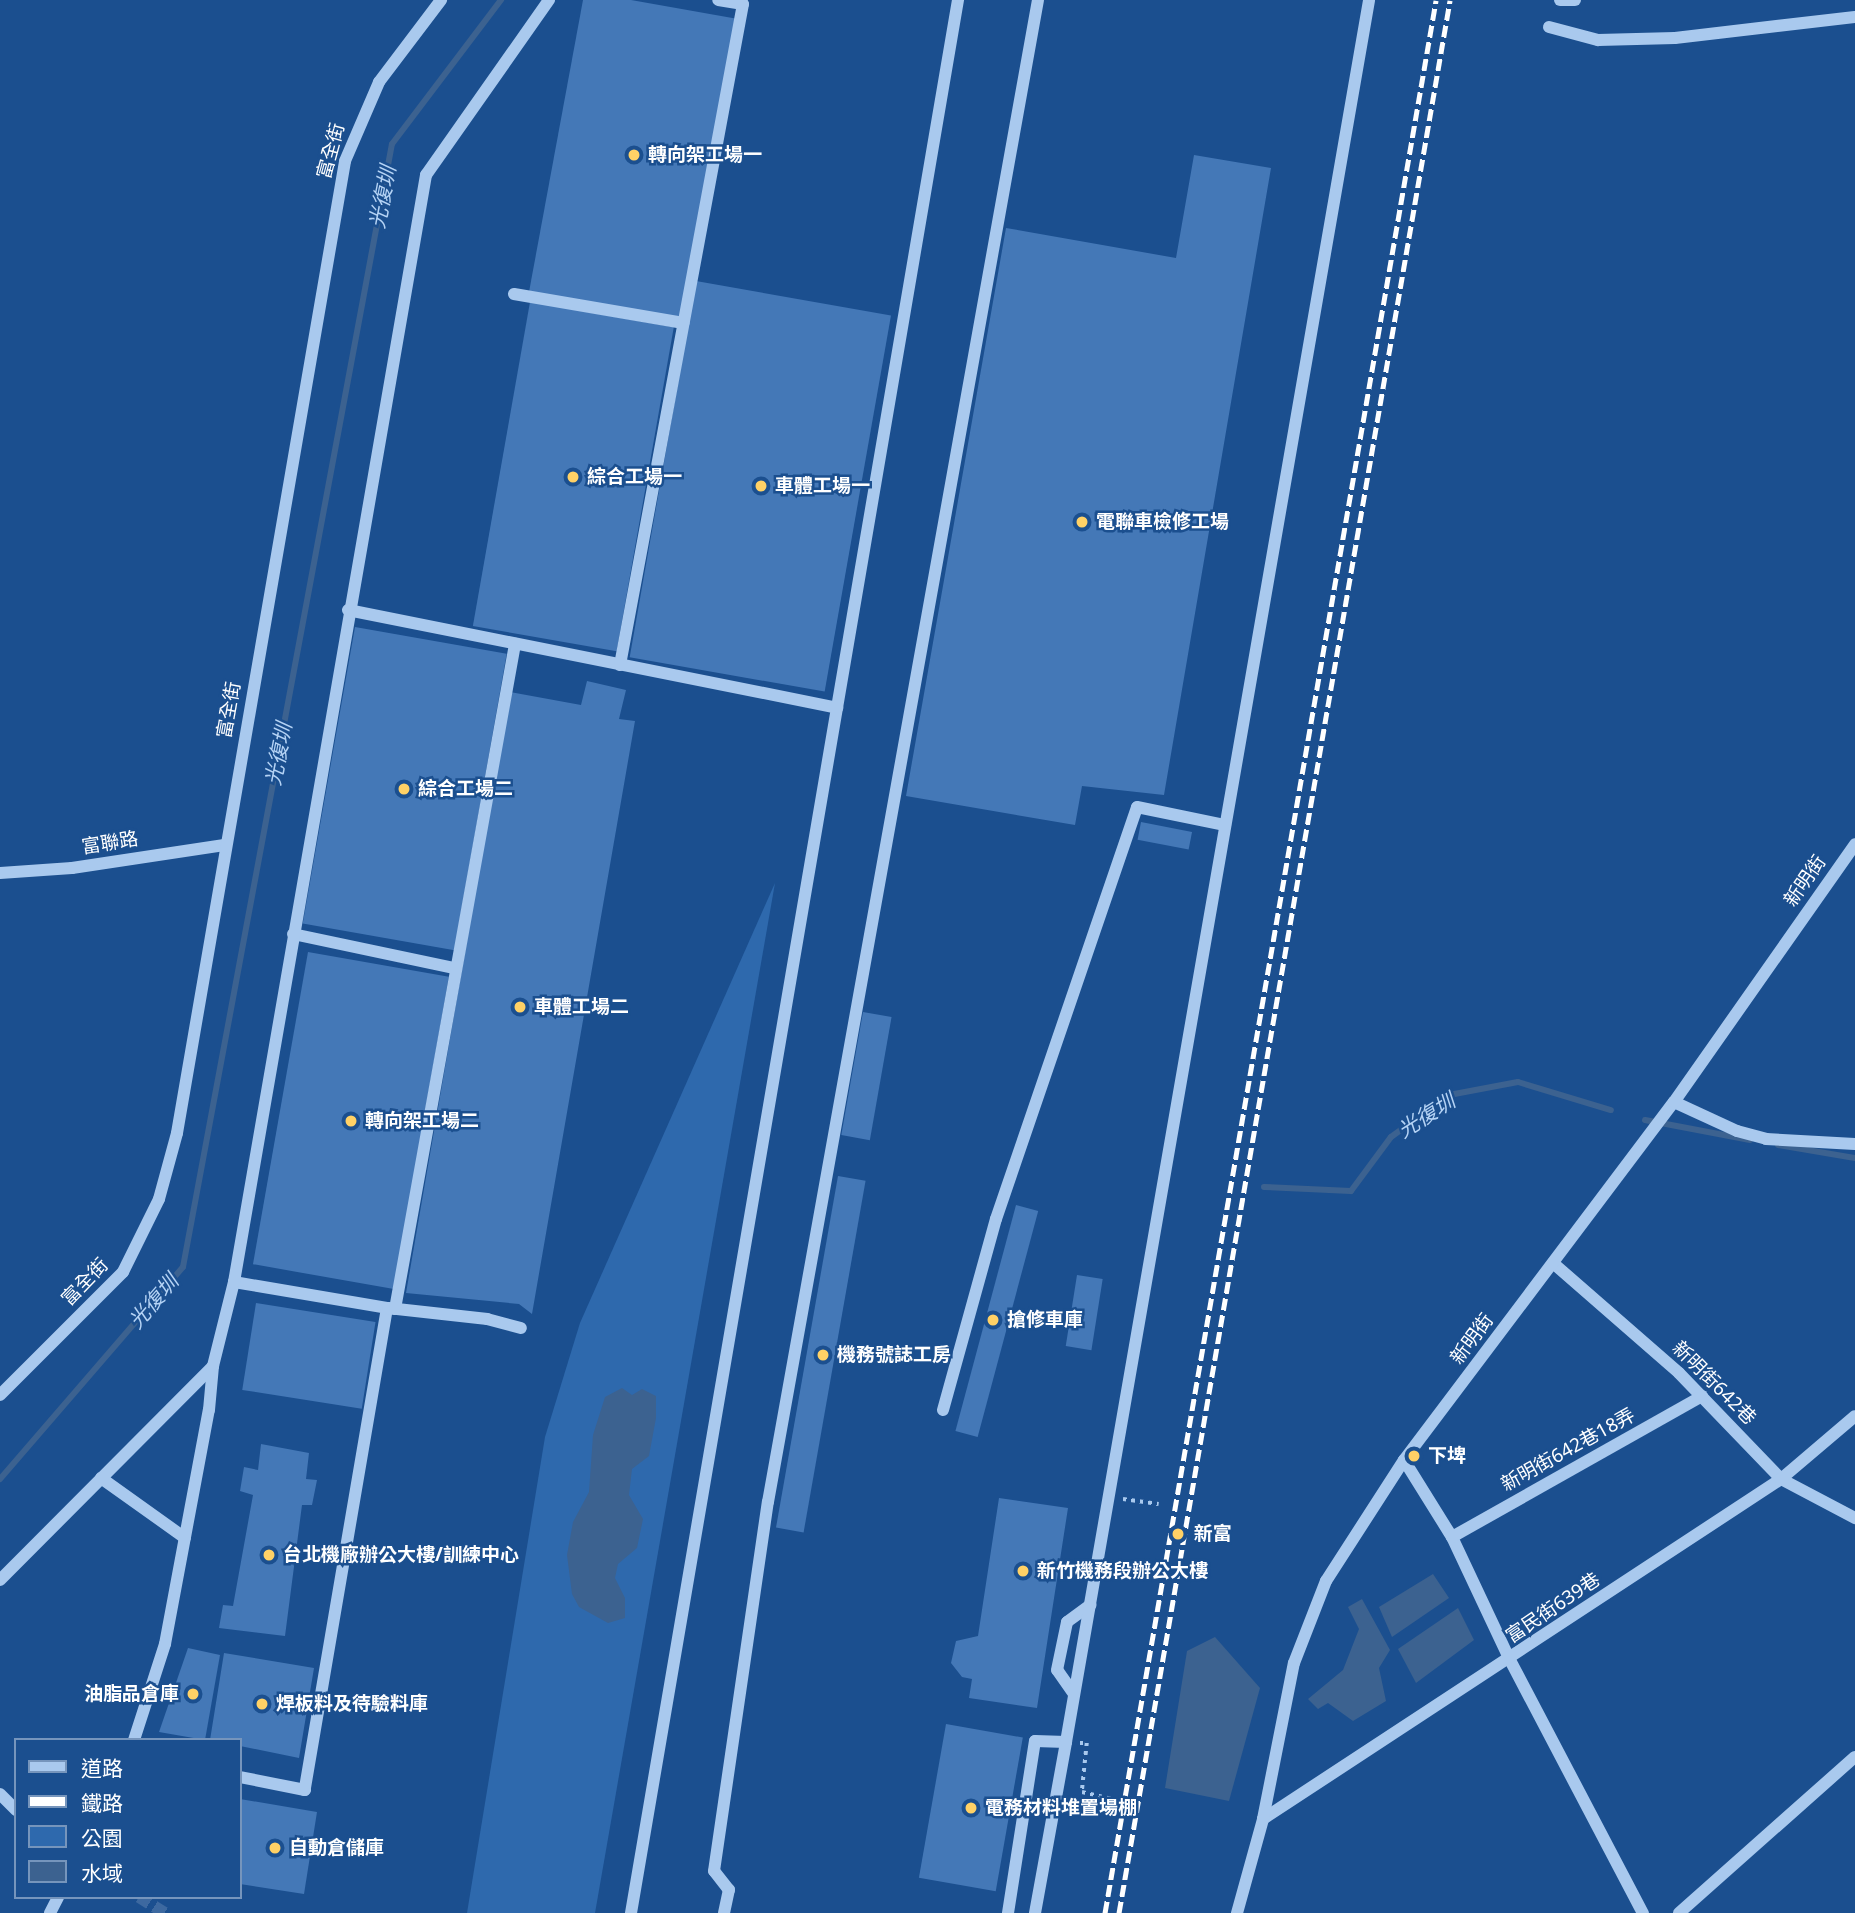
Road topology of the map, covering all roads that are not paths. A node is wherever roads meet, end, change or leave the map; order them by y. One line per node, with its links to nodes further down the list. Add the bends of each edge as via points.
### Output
1 (441, 0): 19 (street, 富全街, via 379,82 345,161)
2 (549, 0): 13 (street, via 426,175)
3 (718, 0): 12 (street, via 743,4)
4 (958, 0): 16 (street)
5 (1038, 0): 52 (street, via 768,1502 714,1871 729,1890)
6 (1369, 0): 17 (street)
7 (1560, 0): 8 (street)
8 (1575, 0)
9 (1855, 17): 10 (street, via 1675,38 1598,40)
10 (1549, 27)
11 (514, 294): 12 (street)
12 (684, 323): 15 (street)
13 (348, 610): 14 (street); 21 (street)
14 (515, 643): 15 (street); 22 (street)
15 (620, 665): 16 (street)
16 (837, 708): 51 (street)
17 (1225, 825): 32 (street, via 1137,807 996,1219); 41 (street)
18 (1855, 844): 23 (street, 新明街)
19 (224, 845): 20 (street, 富聯路, via 72,868); 30 (street, 富全街, via 177,1133 159,1199 123,1272)
20 (0, 873)
21 (293, 934): 22 (street); 26 (street)
22 (454, 968): 27 (street)
23 (1674, 1102): 24 (street, via 1766,1139); 25 (street, 新明街)
24 (1855, 1144)
25 (1553, 1263): 31 (street, 新明街642巷); 34 (street, 新明街)
26 (234, 1282): 27 (street); 29 (street)
27 (391, 1309): 28 (street, via 487,1319); 47 (street, via 305,1790)
28 (520, 1328)
29 (213, 1366): 35 (street); 39 (street)
30 (0, 1395)
31 (1702, 1396): 36 (street, 新明街642巷); 38 (street, 新明街642巷18弄)
32 (943, 1410)
33 (1855, 1416): 36 (street, 富民街639巷)
34 (1404, 1460): 38 (street); 50 (street, 新明街, via 1326,1581 1307,1628 1294,1663)
35 (101, 1478): 39 (street); 40 (street)
36 (1781, 1479): 37 (street, 新明街642巷); 42 (street, 富民街639巷)
37 (1855, 1518)
38 (1452, 1537): 42 (street)
39 (185, 1538): 44 (street, via 165,1644)
40 (0, 1580)
41 (1090, 1605): 43 (street); 43 (street, via 1067,1622 1057,1670)
42 (1510, 1660): 50 (street, 富民街639巷); 56 (street)
43 (1074, 1694): 45 (street)
44 (135, 1738)
45 (1066, 1742): 53 (street, via 1035,1741); 54 (street)
46 (1855, 1757): 57 (street)
47 (242, 1777)
48 (0, 1794): 49 (street)
49 (14, 1808)
50 (1264, 1819): 55 (street, 新明街)
51 (631, 1913)
52 (724, 1913)
53 (1009, 1913)
54 (1035, 1913)
55 (1237, 1913)
56 (1643, 1913)
57 (1678, 1913)

